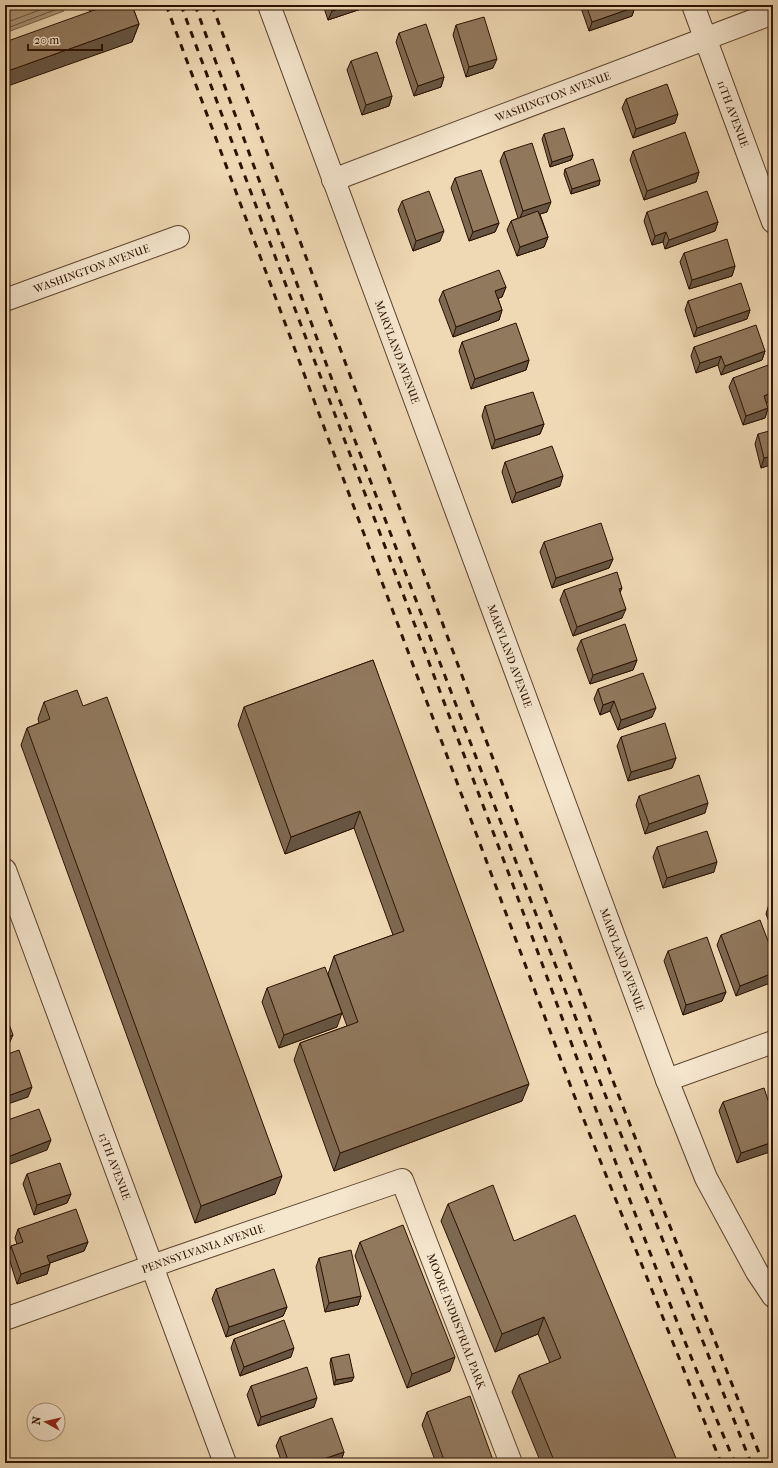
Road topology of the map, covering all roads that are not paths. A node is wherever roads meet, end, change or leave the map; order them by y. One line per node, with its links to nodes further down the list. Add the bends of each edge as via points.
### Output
1 (269, 5): 5 (street, MARYLAND AVENUE)
2 (693, 5): 4 (street, 11TH AVENUE)
3 (773, 13): 4 (street, WASHINGTON AVENUE)
4 (705, 38): 5 (street, WASHINGTON AVENUE); 6 (street, 11TH AVENUE)
5 (333, 180): 11 (street, MARYLAND AVENUE)
6 (773, 222)
7 (178, 237): 8 (street, WASHINGTON AVENUE)
8 (5, 300)
9 (5, 870): 13 (street, 13TH AVENUE)
10 (773, 1042): 11 (street)
11 (667, 1080): 14 (street, MARYLAND AVENUE, via 706,1178 757,1272)
12 (402, 1180): 13 (street, PENNSYLVANIA AVENUE); 17 (street, MOORE INDUSTRIAL PARK)
13 (152, 1267): 15 (street, PENNSYLVANIA AVENUE); 16 (street, 13TH AVENUE)
14 (773, 1296)
15 (5, 1319)
16 (225, 1463)
17 (511, 1463)

